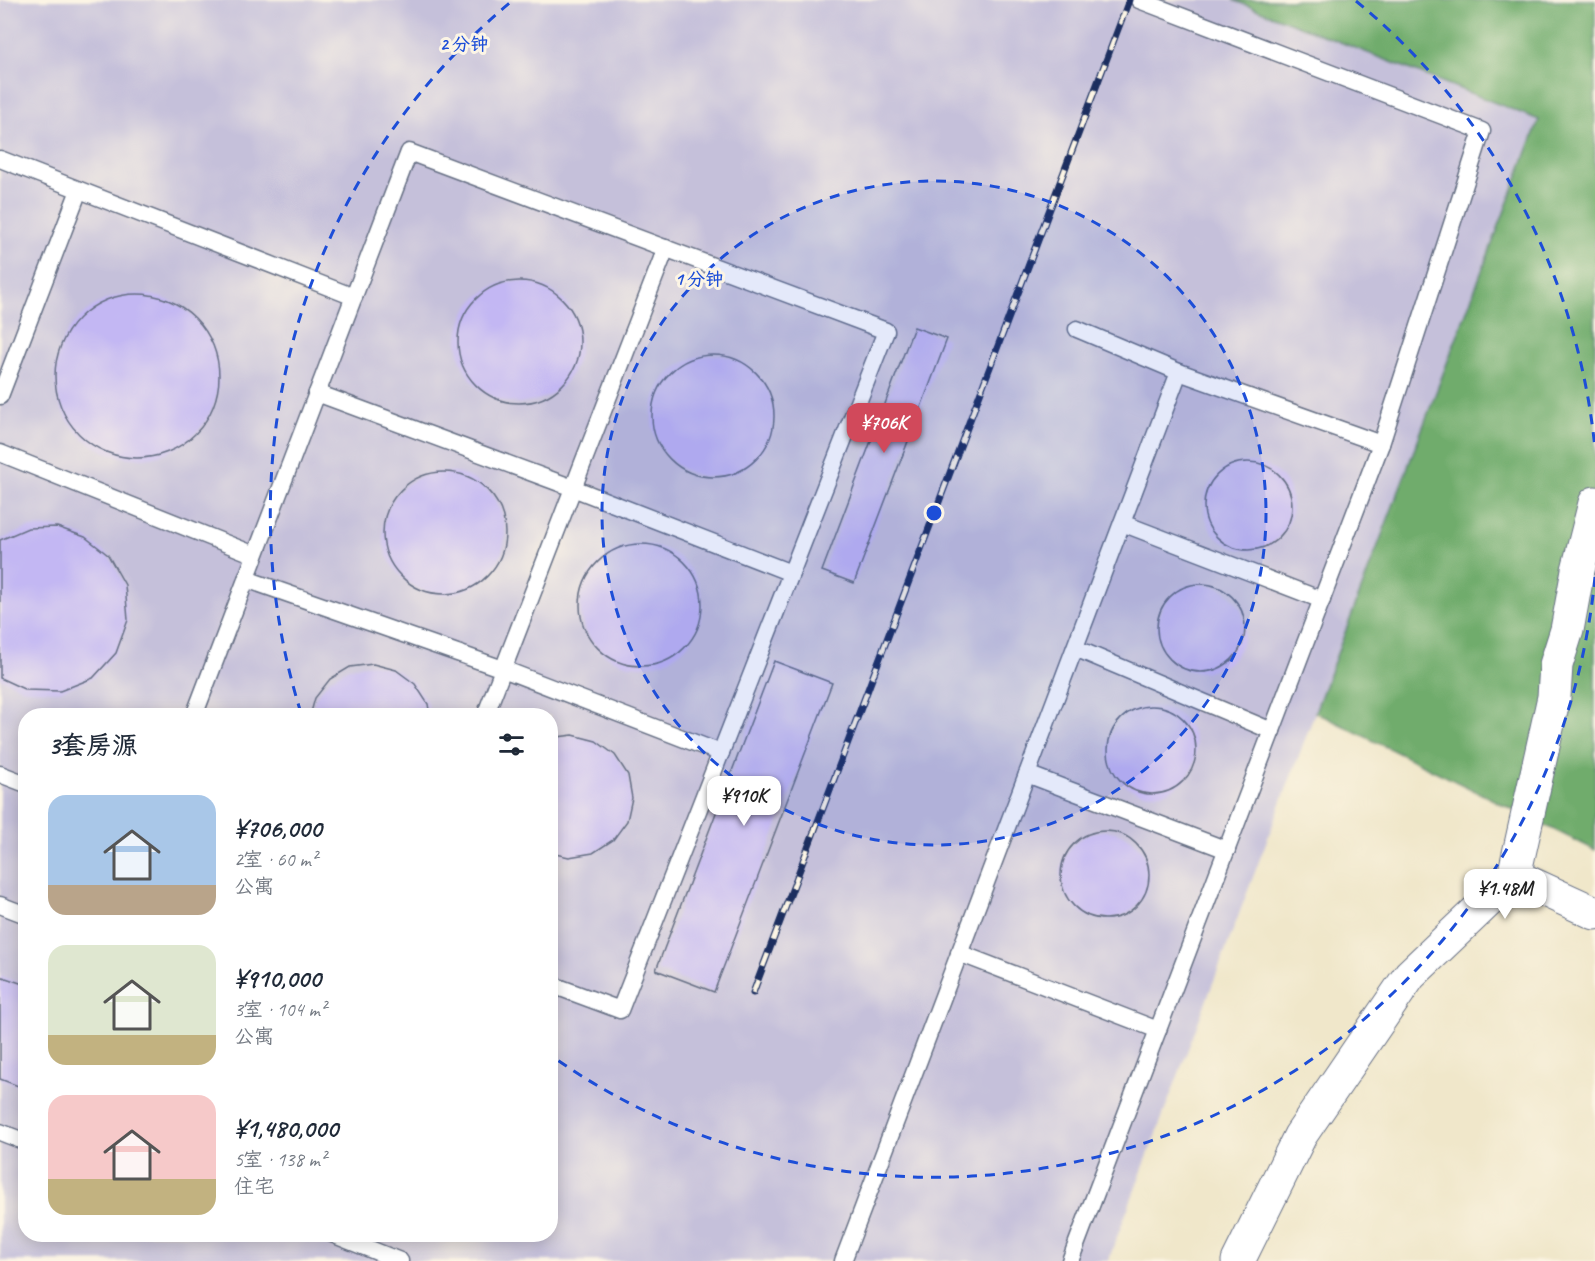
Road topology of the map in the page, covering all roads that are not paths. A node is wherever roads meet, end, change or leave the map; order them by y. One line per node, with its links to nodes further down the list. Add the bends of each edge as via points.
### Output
1 (1139, 0): 10 (lane, via 1482,131)
2 (0, 159): 3 (lane)
3 (79, 190): 5 (lane); 9 (lane)
4 (666, 248): 5 (lane, via 409,152); 12 (lane); 16 (lane, via 886,331)
5 (354, 297): 8 (lane)
6 (1077, 329): 7 (lane)
7 (1179, 372): 10 (lane); 14 (lane)
8 (317, 393): 12 (lane); 15 (lane)
9 (0, 396)
10 (1381, 444): 18 (lane)
11 (0, 453): 15 (lane)
12 (573, 488): 16 (lane); 20 (lane)
13 (1595, 503): 29 (street, via 1556,665 1554,697)
14 (1122, 524): 18 (lane); 19 (lane)
15 (255, 555): 17 (lane)
16 (791, 573): 24 (lane)
17 (246, 579): 20 (lane); 21 (lane)
18 (1322, 600): 23 (lane)
19 (1075, 648): 23 (lane); 26 (lane)
20 (503, 669): 22 (lane); 24 (lane)
21 (197, 708)
22 (488, 708)
23 (1272, 731): 28 (lane)
24 (721, 753): 34 (lane, via 620,1010)
25 (0, 774): 27 (lane)
26 (1027, 774): 28 (lane); 33 (lane)
27 (18, 781)
28 (1227, 850): 35 (lane)
29 (1514, 876): 32 (street); 42 (street, via 1410,975 1300,1136)
30 (0, 905): 31 (lane)
31 (18, 912)
32 (1595, 913)
33 (959, 953): 35 (lane); 40 (lane)
34 (558, 987)
35 (1158, 1030): 41 (lane)
36 (0, 1132): 37 (lane)
37 (18, 1139)
38 (352, 1242): 39 (lane)
39 (400, 1261)
40 (843, 1261)
41 (1070, 1261)
42 (1238, 1261)

